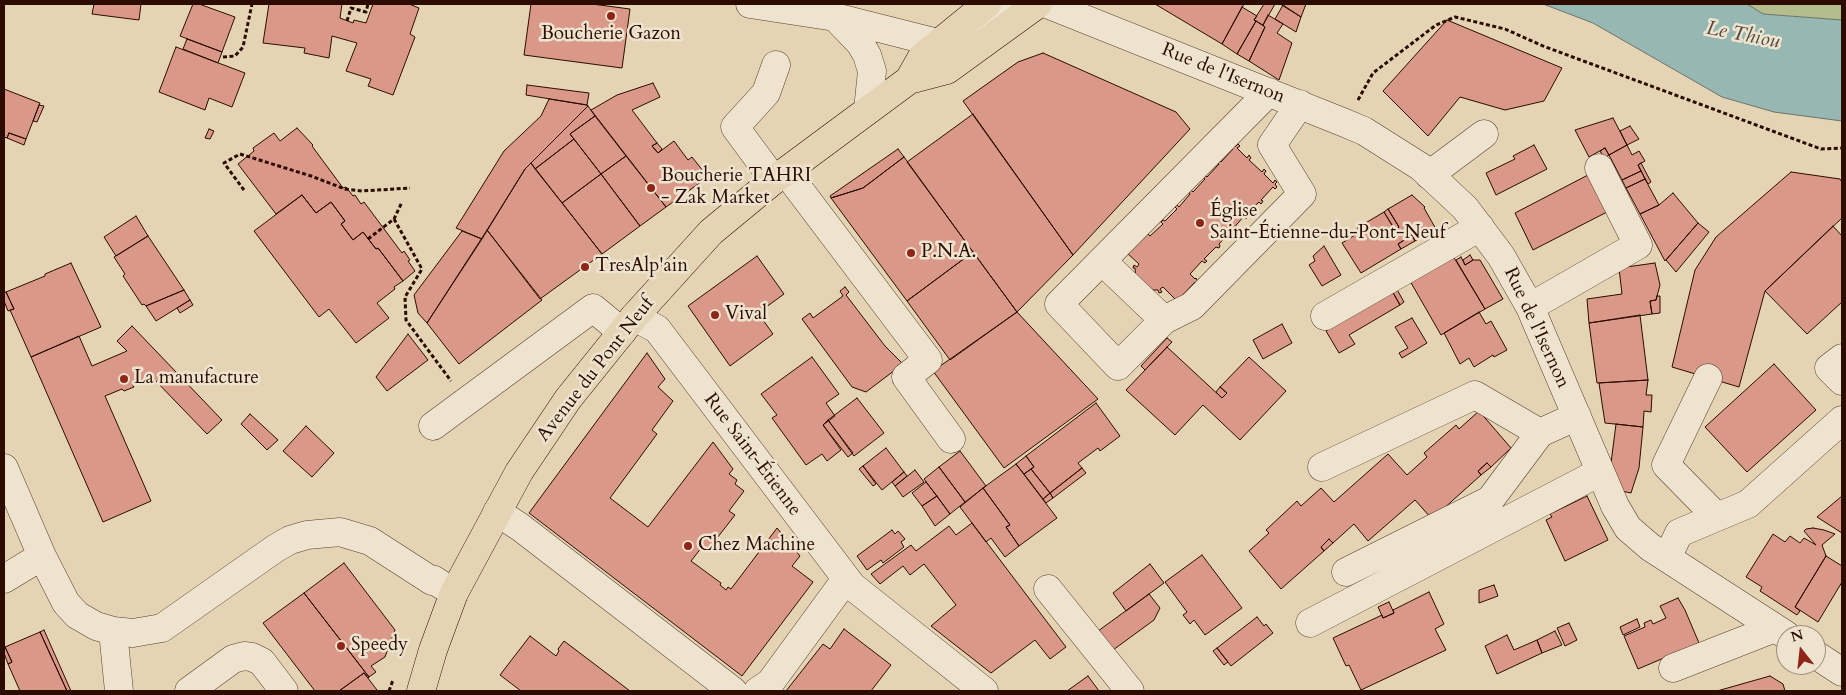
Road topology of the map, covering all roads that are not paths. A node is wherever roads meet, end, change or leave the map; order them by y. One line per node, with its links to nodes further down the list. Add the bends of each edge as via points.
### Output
1 (750, 4): 6 (street)
2 (987, 4): 8 (main road, Avenue du Pont Neuf)
3 (1037, 4): 8 (street, Avenue du Pont Neuf); 10 (main road, Avenue du Pont Neuf, via 947,70)
4 (1047, 4): 7 (street, Rue de l'Isernon)
5 (1103, 4): 7 (street)
6 (835, 17): 8 (street); 13 (street, via 867,55 872,71)
7 (1119, 32): 11 (street, Rue de l'Isernon)
8 (938, 43): 10 (main road, Avenue du Pont Neuf, via 922,57)
9 (776, 65): 17 (street, via 766,93 736,127)
10 (909, 80): 13 (main road, Avenue du Pont Neuf)
11 (1269, 92): 12 (street, Rue de l'Isernon); 19 (street)
12 (1300, 104): 16 (street, Rue de l'Isernon, via 1364,131); 22 (street, via 1272,144 1302,194 1192,306)
13 (868, 110): 17 (main road, Avenue du Pont Neuf)
14 (1484, 134): 16 (street)
15 (1599, 168): 20 (street, via 1638,245)
16 (1429, 175): 18 (street, Rue de l'Isernon, via 1465,208)
17 (780, 176): 23 (main road, Avenue du Pont Neuf, via 711,232); 31 (street, via 928,360 906,377)
18 (1480, 227): 20 (street, Rue de l'Isernon); 21 (street)
19 (1102, 261): 22 (street); 22 (street, via 1059,304 1118,366)
20 (1530, 307): 27 (street, Rue de l'Isernon)
21 (1325, 316)
22 (1164, 320)
23 (628, 324): 29 (street, Rue Saint-Étienne, via 593,308); 35 (main road, Avenue du Pont Neuf, via 568,399 519,472); 40 (street, Rue Saint-Étienne, via 656,329)
24 (1842, 358): 26 (street, via 1829,368)
25 (1708, 378): 36 (street, via 1666,465)
26 (1842, 381)
27 (1577, 416): 30 (street); 34 (street, Rue de l'Isernon)
28 (1842, 420): 36 (street, via 1748,504)
29 (433, 426)
30 (1540, 433): 32 (street, via 1475,395); 39 (street, via 1490,500)
31 (951, 439)
32 (1322, 467)
33 (4, 468): 37 (street)
34 (1600, 472): 38 (street, Rue de l'Isernon, via 1628,528); 44 (street)
35 (497, 512): 43 (main road, Avenue du Pont Neuf); 55 (street)
36 (1717, 517): 38 (street, via 1680,533)
37 (42, 556): 41 (street); 46 (street, via 66,604 77,616)
38 (1667, 558): 45 (street, Rue de l'Isernon)
39 (1346, 572)
40 (846, 579): 56 (street, via 770,683); 57 (street, Rue Saint-Étienne)
41 (4, 580)
42 (1048, 589): 58 (street)
43 (454, 593): 46 (street, via 370,541 340,532 307,535 276,548 162,628 133,633); 54 (main road, Avenue du Pont Neuf)
44 (1310, 623)
45 (1776, 628)
46 (113, 631): 51 (street)
47 (1776, 632): 49 (street)
48 (1826, 661): 50 (street)
49 (1674, 668)
50 (1842, 672)
51 (119, 691)
52 (189, 691): 53 (street, via 233,659 244,656 262,662)
53 (284, 691)
54 (421, 691)
55 (733, 691)
56 (758, 691)
57 (984, 691)
58 (1130, 691)

